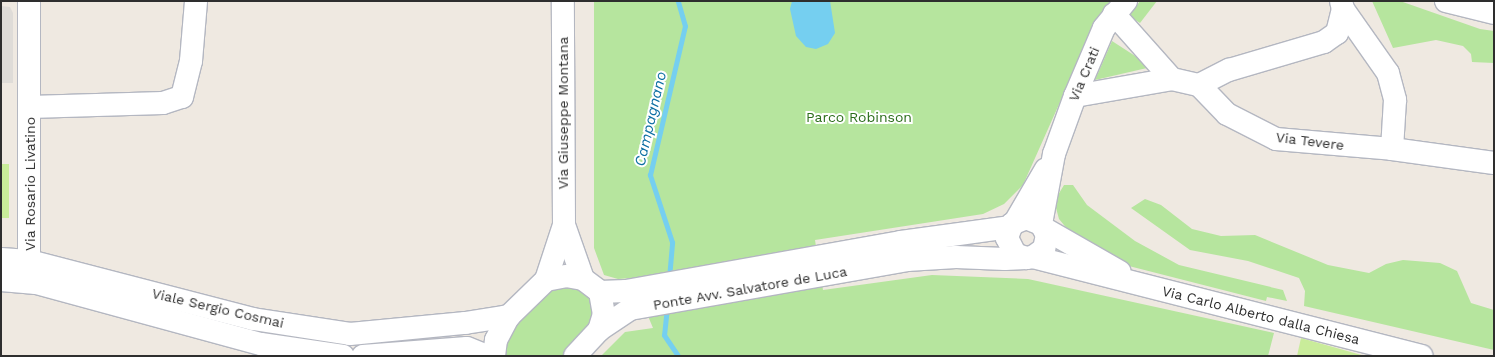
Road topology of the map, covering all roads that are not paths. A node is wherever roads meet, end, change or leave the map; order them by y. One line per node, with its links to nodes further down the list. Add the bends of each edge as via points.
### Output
1 (29, 1): 11 (street, Via Rosario Livatino)
2 (196, 1): 11 (street, Via Rosario Livatino, via 191,62 182,97 163,103)
3 (563, 1): 16 (street, Via Giuseppe Montana)
4 (1446, 1): 7 (street)
5 (1342, 5): 9 (street, via 1336,33 1324,42 1229,70); 12 (street, via 1388,73 1394,100)
6 (1120, 8): 8 (street); 10 (street, Via Crati, via 1104,28)
7 (1494, 13)
8 (1172, 79): 9 (street); 10 (street)
9 (1199, 84): 12 (street, Via Tevere, via 1227,114 1276,139)
10 (1075, 96): 13 (street, Via Crati)
11 (30, 107): 21 (street, Via Rosario Livatino)
12 (1392, 149): 14 (street, Via Tevere)
13 (1054, 154): 15 (street, Via Crati); 17 (street, Via Crati)
14 (1494, 164)
15 (1013, 224): 17 (street, via 1031,218); 18 (street); 19 (street, via 1008,244 1015,254)
16 (564, 225): 22 (street, Via Giuseppe Montana); 24 (street, Via Giuseppe Montana)
17 (1043, 227): 19 (street, via 1046,242 1039,254); 25 (street, Via Carlo Alberto dalla Chiesa)
18 (904, 251): 19 (street, via 956,257); 27 (street, Ponte Avv. Salvatore de Luca)
19 (1030, 258): 25 (street, Via Carlo Alberto dalla Chiesa)
20 (1, 259): 21 (street, Viale Sergio Cosmai)
21 (29, 261): 28 (street, Viale Sergio Cosmai, via 253,320 350,334 465,323)
22 (583, 279): 24 (street, via 566,276); 26 (street)
23 (1, 280): 30 (street, Viale Sergio Cosmai, via 36,283)
24 (546, 280): 28 (street)
25 (1146, 286): 36 (street, Via Carlo Alberto dalla Chiesa)
26 (600, 292): 27 (street, Ponte Avv. Salvatore de Luca); 29 (street, via 604,314)
27 (628, 300): 29 (street, Ponte Avv. Salvatore de Luca)
28 (509, 316): 34 (street, via 496,340)
29 (599, 330): 35 (street, Ponte Avv. Salvatore de Luca)
30 (267, 351): 31 (street, Viale Sergio Cosmai)
31 (342, 356)
32 (363, 356): 33 (street, via 467,348)
33 (487, 356)
34 (494, 356)
35 (575, 356)
36 (1422, 356)

